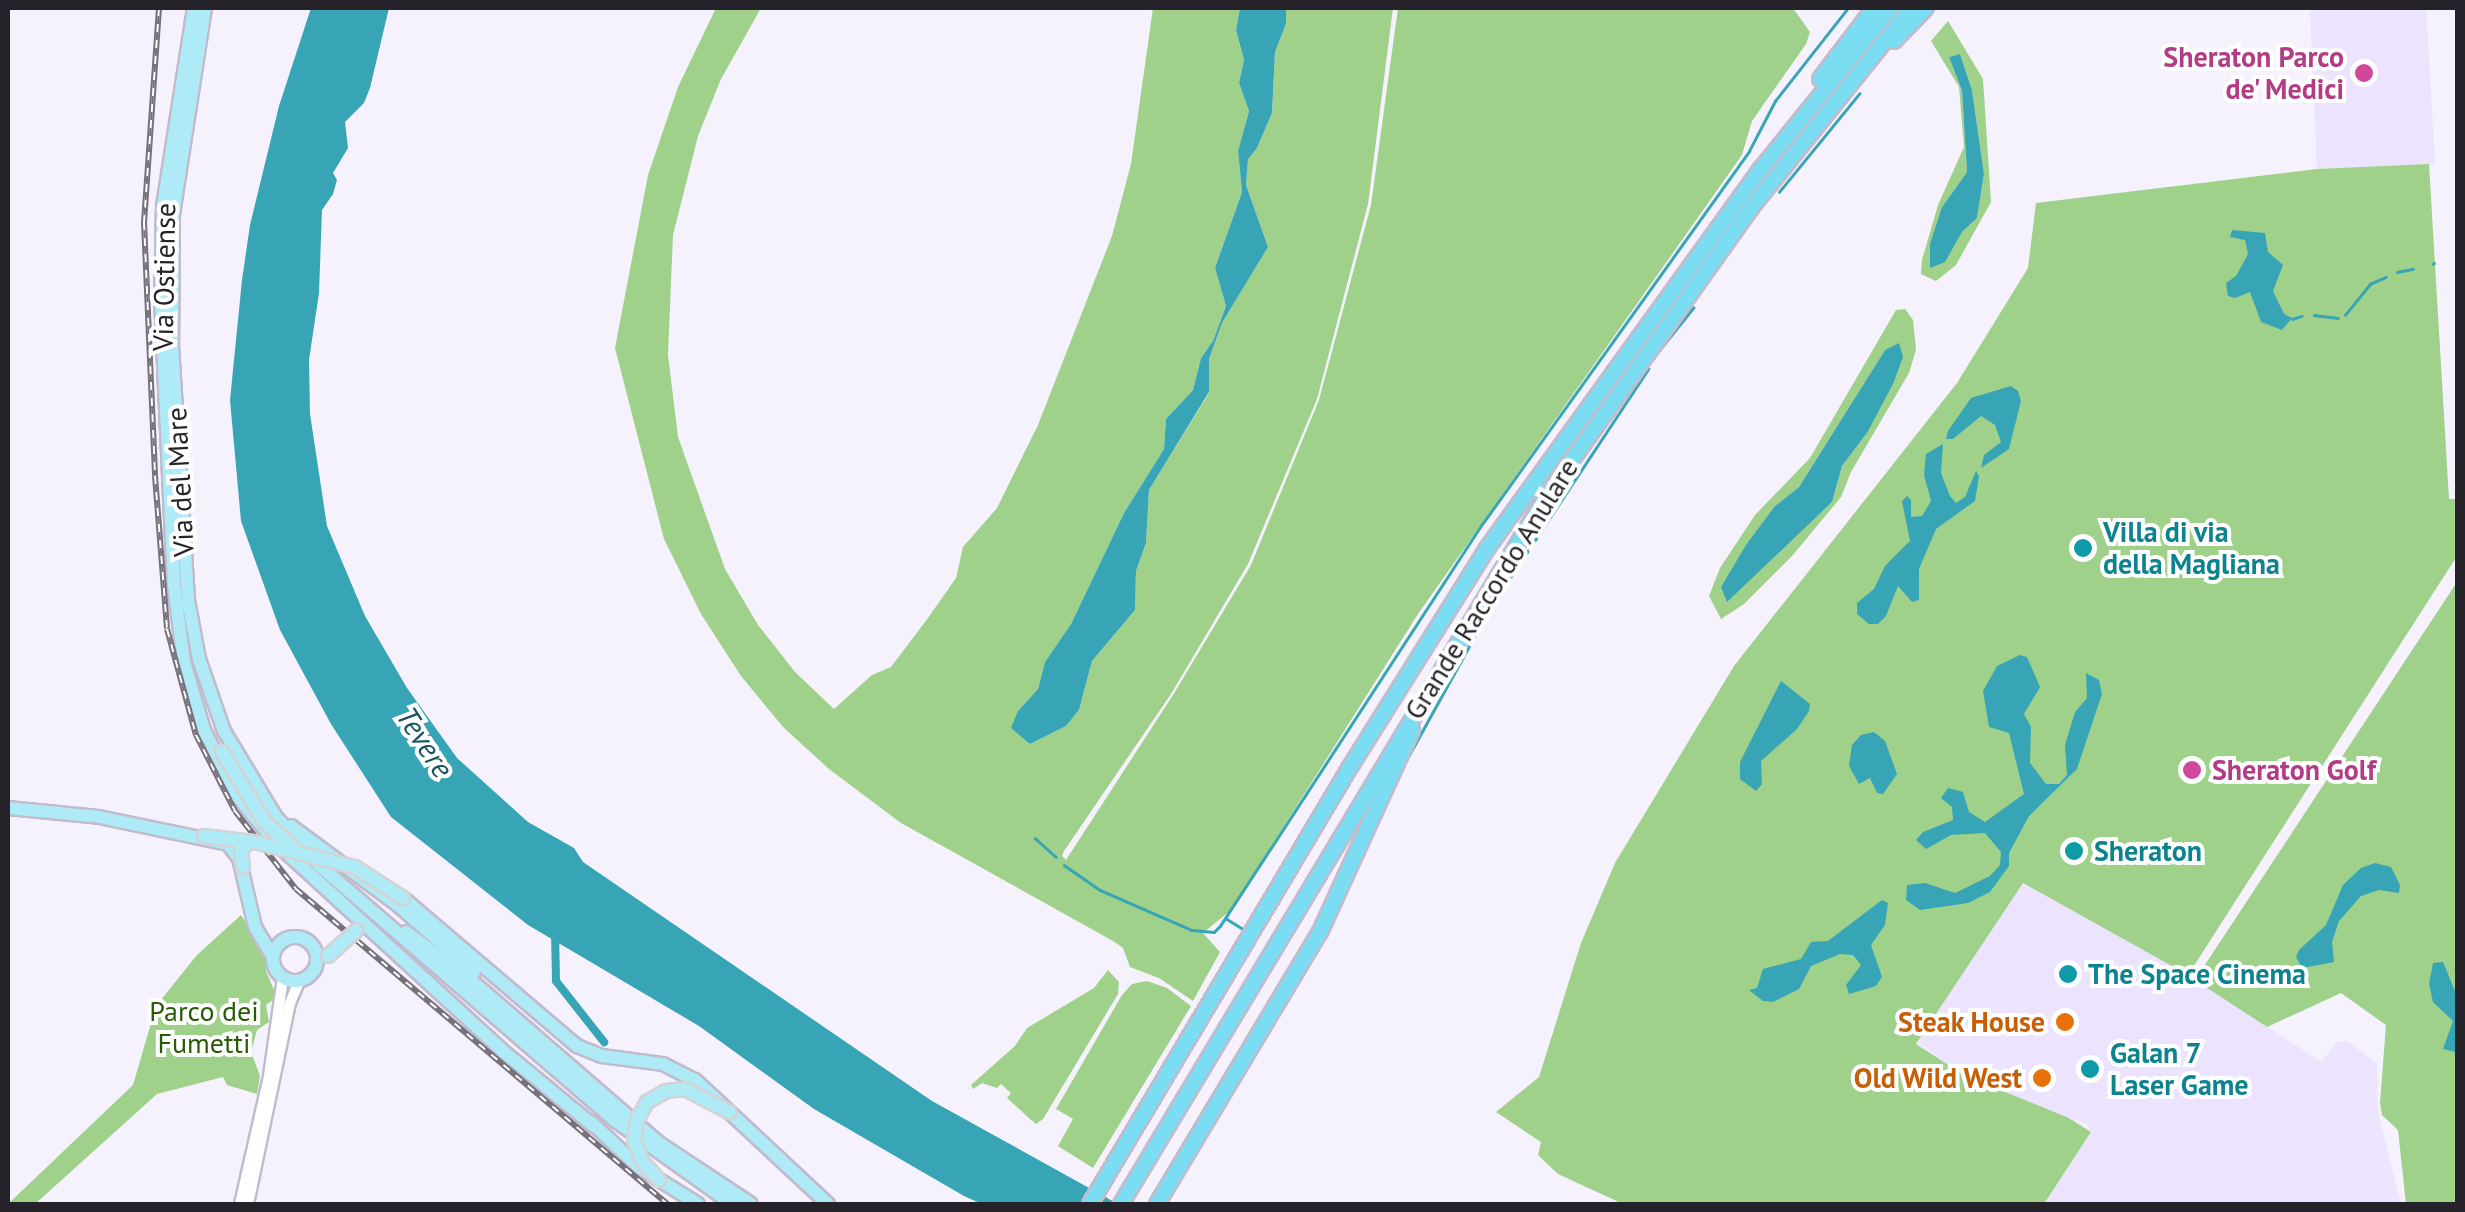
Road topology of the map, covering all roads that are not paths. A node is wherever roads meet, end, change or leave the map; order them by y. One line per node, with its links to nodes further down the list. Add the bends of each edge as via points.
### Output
1 (194, 8): 9 (main road, Via Ostiense, via 164,194 161,254)
2 (205, 8): 11 (main road, Via del Mare, via 172,230 183,550 202,670)
3 (1874, 8): 8 (highway, Grande Raccordo Anulare)
4 (1891, 8): 8 (highway, Grande Raccordo Anulare)
5 (1911, 8): 7 (highway, Grande Raccordo Anulare)
6 (1926, 8): 7 (highway)
7 (1839, 94): 10 (highway, Grande Raccordo Anulare, via 1586,438)
8 (1761, 169): 34 (highway, Grande Raccordo Anulare, via 1486,550 1402,679)
9 (177, 608): 15 (main road, bridge, via 222,752 270,830); 23 (main road, via 201,721 251,816)
10 (1439, 669): 35 (highway, Grande Raccordo Anulare); 36 (highway, via 1334,904)
11 (257, 789): 17 (main road, Via del Mare, via 302,848); 24 (main road, via 299,833 390,899 504,997)
12 (8, 808): 13 (main road)
13 (204, 836): 14 (main road, bridge); 16 (main road, bridge, via 230,846)
14 (254, 842): 15 (main road, bridge); 16 (main road, bridge, via 241,848)
15 (313, 856): 24 (main road, bridge, via 381,880)
16 (242, 867): 19 (main road, via 252,916)
17 (362, 903): 18 (main road, Via del Mare); 33 (main road, Via del Mare, via 472,981 654,1139)
18 (387, 926): 26 (main road); 32 (main road, Via del Mare, via 639,1139)
19 (273, 956): 20 (main road, via 279,943 296,937); 21 (main road)
20 (322, 958): 22 (main road); 23 (main road, bridge, via 356,930)
21 (283, 978): 22 (main road); 29 (street)
22 (300, 980): 30 (street)
23 (466, 1017): 26 (main road)
24 (546, 1021): 25 (main road, bridge, via 593,1053 677,1069)
25 (729, 1112): 27 (main road, bridge, via 685,1089 647,1102 634,1140); 28 (main road)
26 (594, 1126): 27 (main road, bridge)
27 (659, 1180): 31 (main road)
28 (823, 1200)
29 (240, 1204)
30 (248, 1204)
31 (698, 1204)
32 (732, 1204)
33 (751, 1204)
34 (1090, 1204)
35 (1121, 1204)
36 (1158, 1204)

